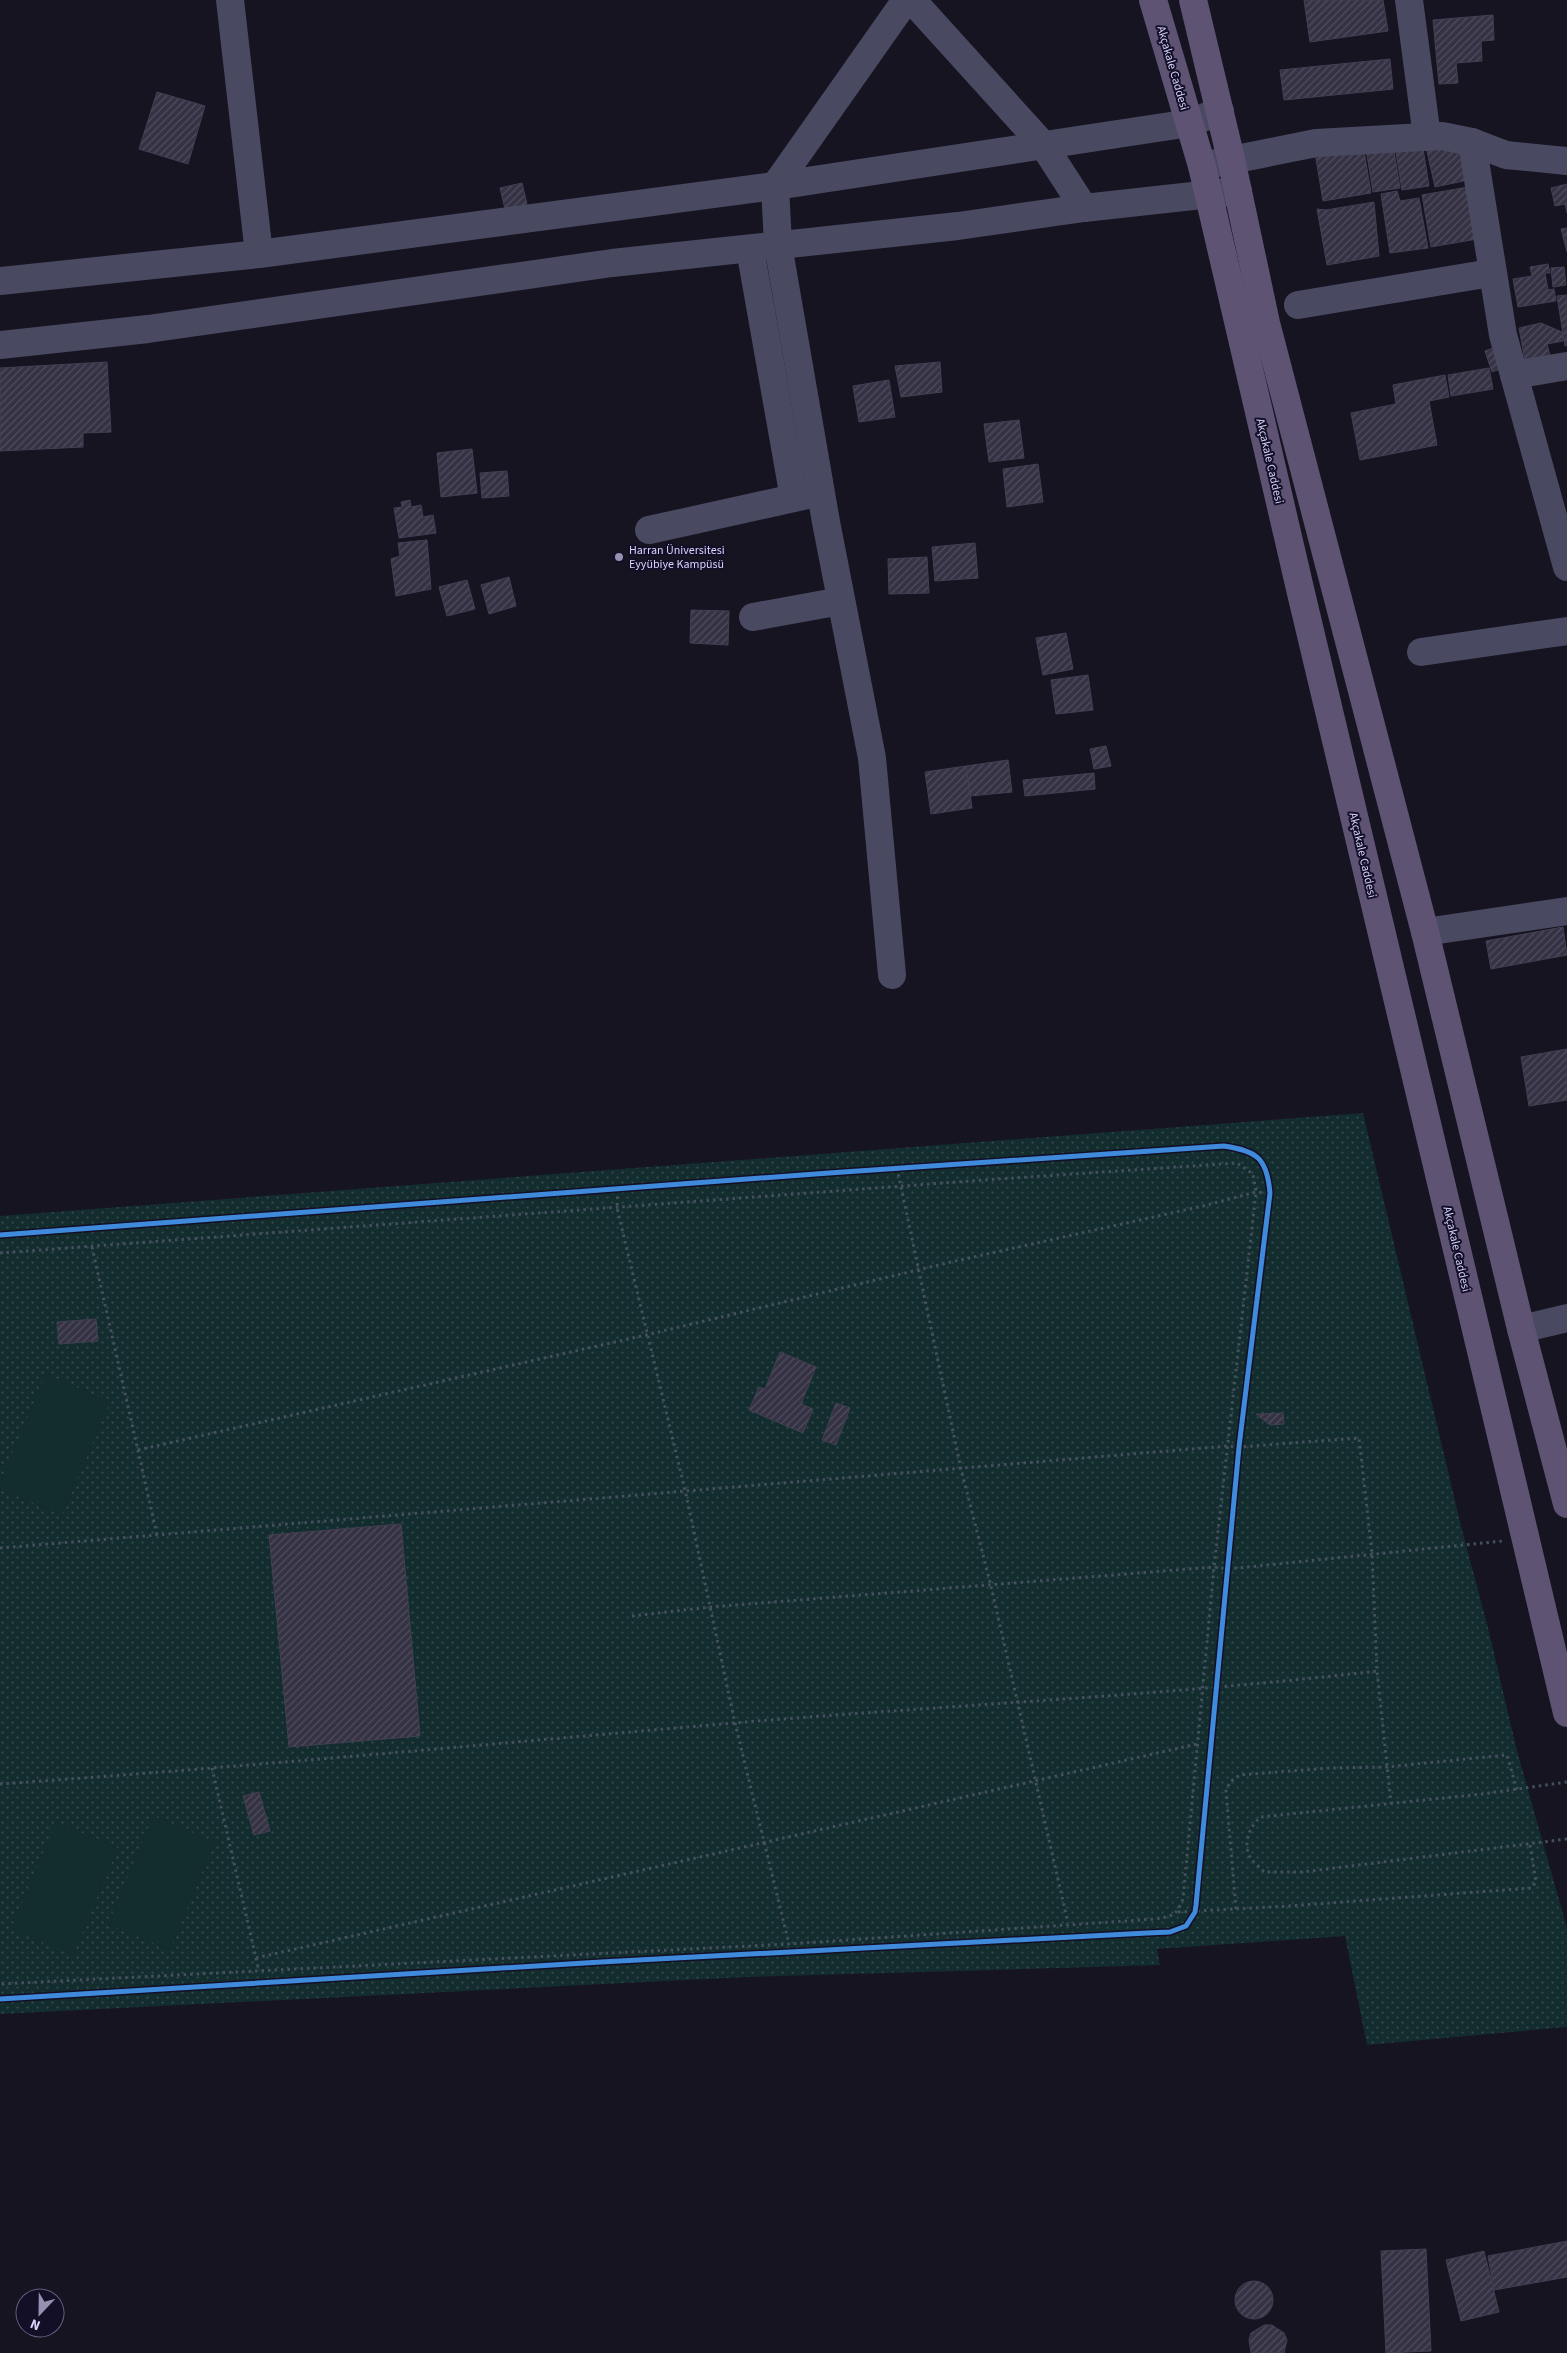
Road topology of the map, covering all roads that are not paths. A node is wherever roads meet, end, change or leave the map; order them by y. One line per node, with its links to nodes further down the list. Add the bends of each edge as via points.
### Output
1 (230, 0): 21 (street)
2 (906, 0): 15 (street)
3 (912, 0): 11 (street)
4 (1153, 0): 8 (main road, Akçakale Caddesi)
5 (1193, 0): 7 (main road)
6 (1409, 0): 9 (street)
7 (1220, 111): 8 (street); 12 (main road)
8 (1190, 123): 11 (street); 14 (main road, Akçakale Caddesi)
9 (1427, 137): 10 (street, via 1442,136); 12 (street, via 1316,144)
10 (1472, 142): 13 (street, via 1506,155); 22 (street)
11 (1044, 146): 15 (street); 18 (street)
12 (1231, 159): 14 (street); 16 (main road)
13 (1567, 161)
14 (1202, 166): 17 (main road, Akçakale Caddesi)
15 (776, 186): 19 (street); 21 (street)
16 (1238, 191): 17 (street); 37 (main road, via 1266,323)
17 (1208, 196): 18 (street); 42 (main road, Akçakale Caddesi)
18 (1084, 208): 19 (street, via 958,226)
19 (778, 245): 20 (street); 28 (street)
20 (750, 249): 25 (street, via 612,263 148,328); 29 (street)
21 (259, 254): 23 (street)
22 (1491, 272): 24 (street); 27 (street)
23 (0, 282)
24 (1298, 305)
25 (0, 345)
26 (1567, 366): 27 (street)
27 (1514, 376): 31 (street)
28 (821, 492): 29 (street); 32 (street)
29 (794, 498): 30 (street)
30 (649, 530)
31 (1567, 567)
32 (841, 601): 33 (street); 38 (street, via 872,758)
33 (753, 617)
34 (1567, 631): 35 (street)
35 (1421, 652)
36 (1567, 911): 37 (street)
37 (1425, 932): 40 (main road)
38 (892, 976)
39 (1567, 1318): 40 (street)
40 (1521, 1329): 41 (main road)
41 (1567, 1504)
42 (1567, 1713)

